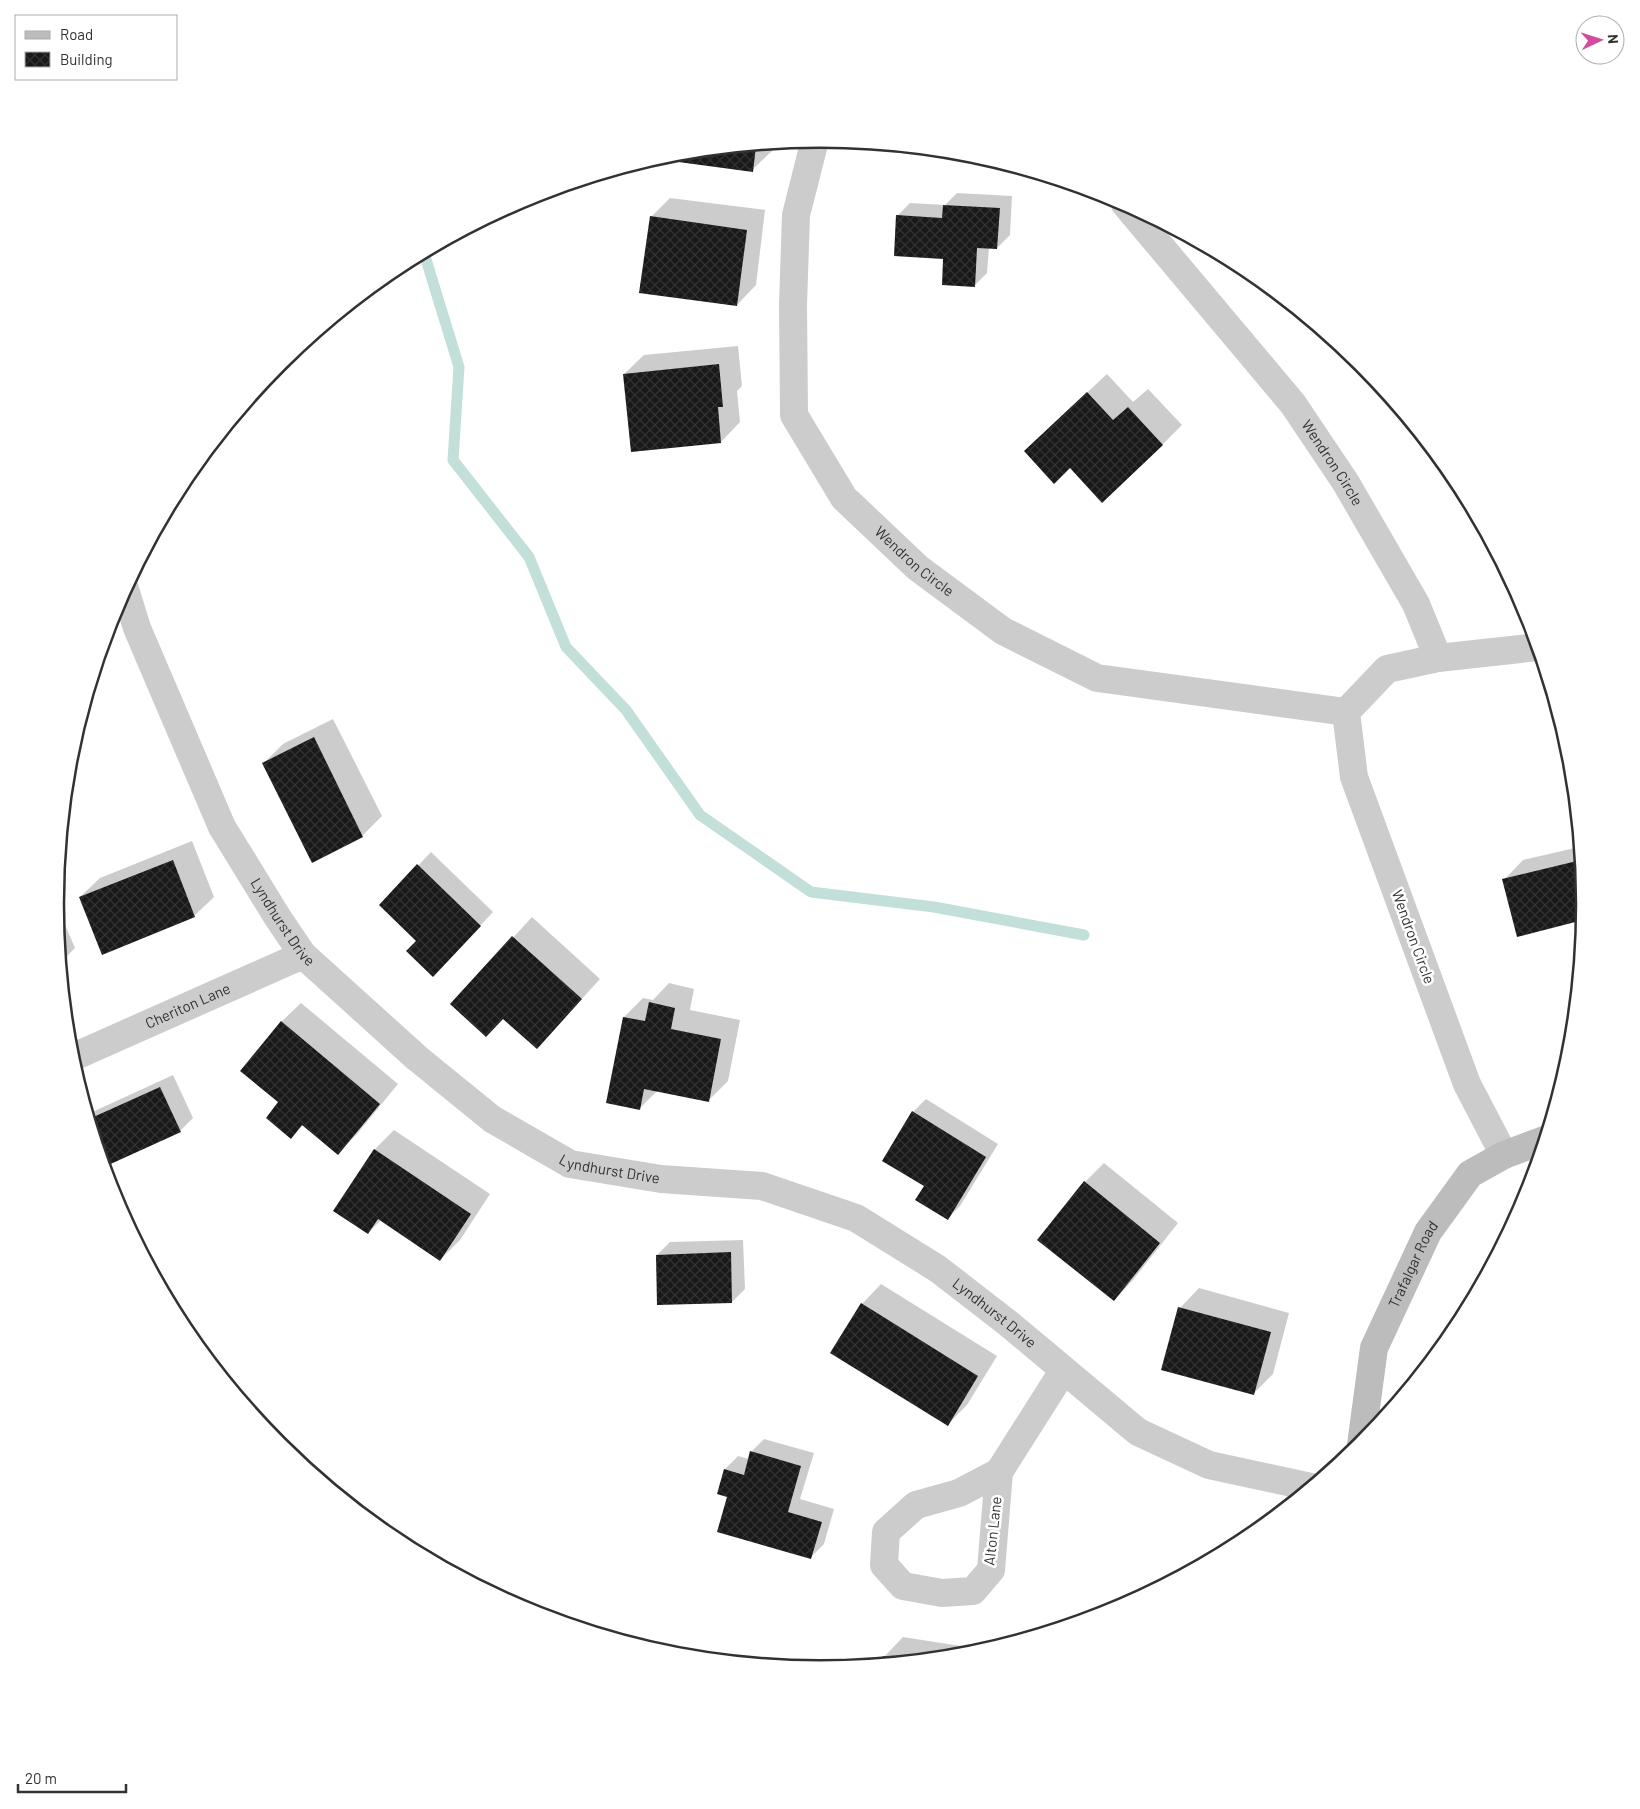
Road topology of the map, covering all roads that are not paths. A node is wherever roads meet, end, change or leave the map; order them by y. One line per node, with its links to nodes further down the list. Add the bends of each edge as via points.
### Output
1 (813, 148): 6 (street, Wendron Circle, via 796,215 794,416 844,498 918,568 1003,631 1097,678)
2 (1137, 218): 5 (street, Wendron Circle, via 1292,404 1346,483 1416,604)
3 (128, 600): 7 (street, Lyndhurst Drive, via 136,628 222,827)
4 (1531, 648): 5 (street)
5 (1438, 658): 6 (street, via 1387,669)
6 (1346, 712): 10 (street, Wendron Circle, via 1354,777 1467,1084)
7 (303, 955): 8 (street, Cheriton Lane); 11 (street, Lyndhurst Drive, via 417,1058 492,1119 570,1164 661,1179 762,1186 856,1218 938,1269)
8 (79, 1055)
9 (1538, 1143): 10 (street, Trafalgar Road)
10 (1504, 1156): 12 (street, Trafalgar Road, via 1470,1174 1428,1232 1374,1348)
11 (1063, 1371): 13 (street, Alton Lane); 14 (street, Lyndhurst Drive, via 1138,1432 1218,1468)
12 (1363, 1431)
13 (999, 1472): 13 (street, Alton Lane, via 959,1493 916,1505 886,1532 884,1565 903,1586 942,1593 973,1591 991,1570)
14 (1303, 1485)

